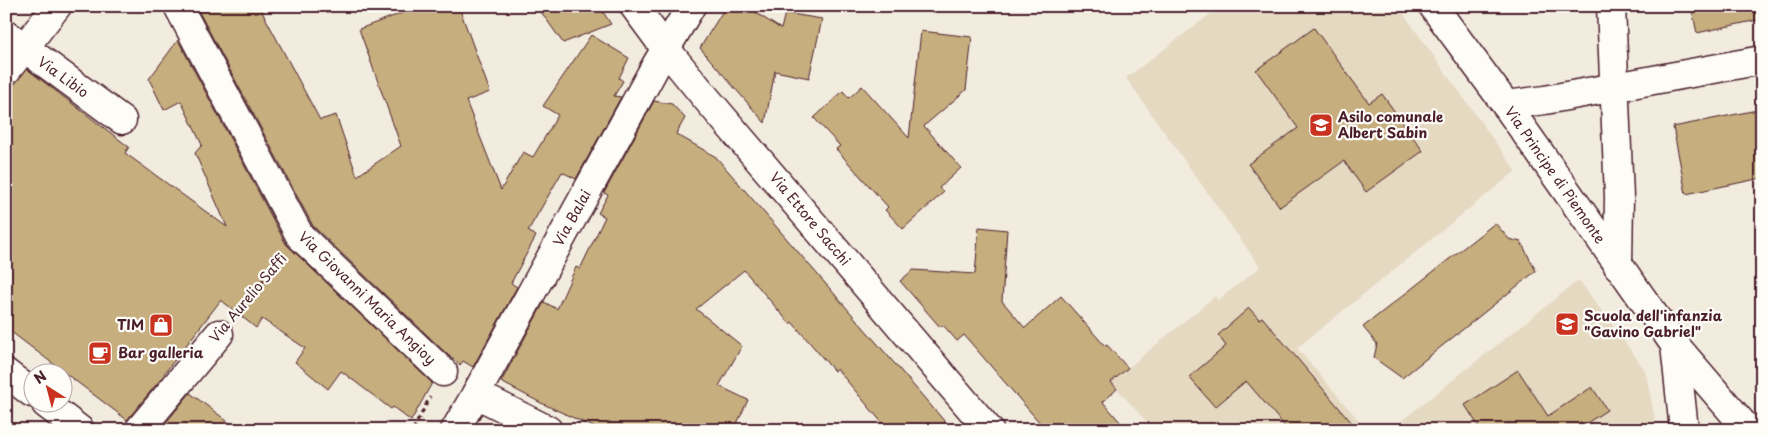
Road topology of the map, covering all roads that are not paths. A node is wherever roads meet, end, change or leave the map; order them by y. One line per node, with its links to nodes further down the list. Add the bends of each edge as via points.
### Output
1 (57, 6): 7 (street)
2 (178, 6): 17 (street, Via Giovanni Maria Angioy, via 300,236)
3 (634, 6): 8 (street, Via Ettore Sacchi)
4 (691, 6): 8 (street, Via Balai)
5 (1433, 6): 12 (street, Via Principe di Piemonte)
6 (1611, 6): 11 (street)
7 (15, 41): 10 (street); 13 (street, Via Libio)
8 (666, 48): 20 (street, Via Balai); 26 (street, Via Ettore Sacchi)
9 (1762, 60): 11 (street)
10 (6, 71)
11 (1614, 87): 12 (street); 14 (street, via 1619,197)
12 (1506, 105): 14 (street, Via Principe di Piemonte)
13 (122, 120)
14 (1618, 266): 16 (street, Via Principe di Piemonte)
15 (219, 334): 23 (street, Via Aurelio Saffi)
16 (1675, 345): 27 (street, Via Principe di Piemonte); 28 (street, Via Principe di Piemonte)
17 (443, 372)
18 (6, 373): 19 (street)
19 (22, 385)
20 (476, 394): 24 (street, Via Balai); 25 (street)
21 (59, 414): 22 (street)
22 (80, 430)
23 (139, 430)
24 (455, 430)
25 (548, 430)
26 (989, 430)
27 (1684, 430)
28 (1748, 430)

